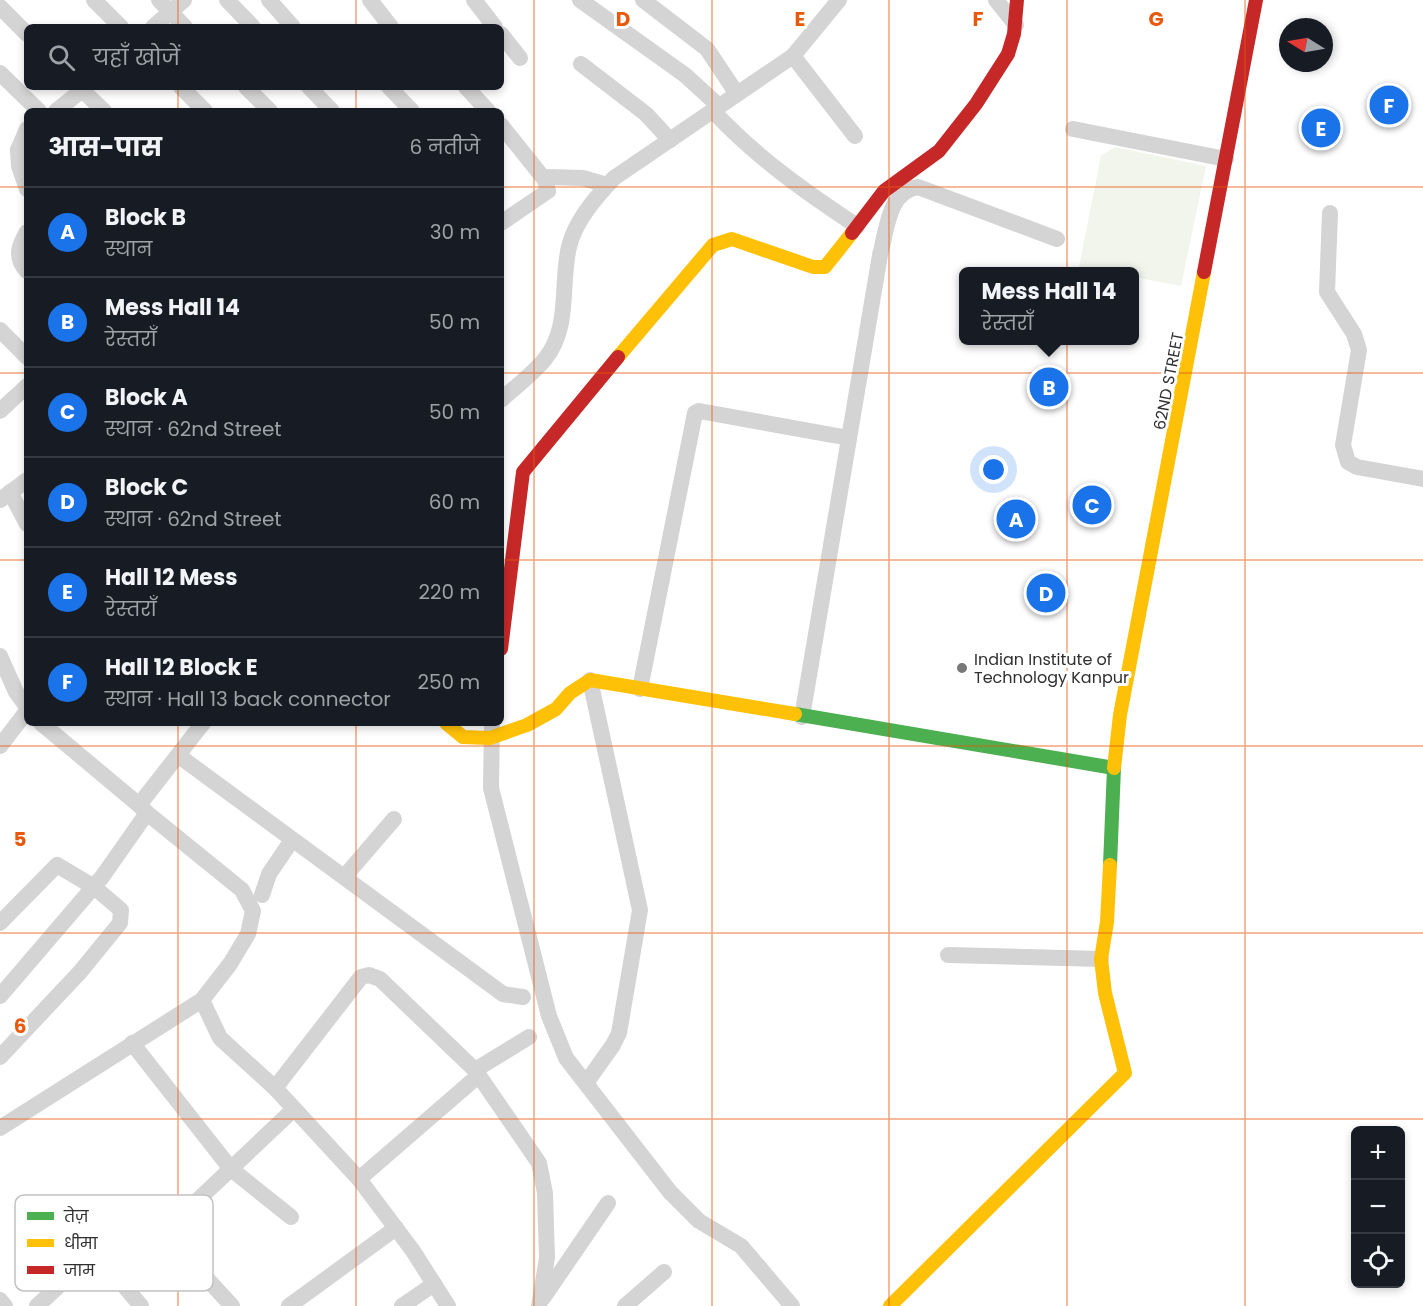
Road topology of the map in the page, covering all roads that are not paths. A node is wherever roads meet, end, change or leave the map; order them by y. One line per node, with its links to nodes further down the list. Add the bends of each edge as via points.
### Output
1 (94, 0): 15 (street)
2 (184, 0): 13 (street)
3 (227, 0): 18 (street)
4 (269, 0): 19 (street)
5 (370, 0): 20 (street)
6 (474, 0): 21 (street)
7 (580, 0): 45 (street, via 685,75)
8 (642, 0): 36 (street, via 707,50)
9 (839, 0): 25 (street)
10 (996, 0): 22 (street)
11 (1017, 0): 22 (street)
12 (1256, 0): 51 (street, 62ND STREET)
13 (164, 6): 16 (street); 17 (street)
14 (0, 7): 23 (street)
15 (118, 24)
16 (155, 24)
17 (182, 24)
18 (250, 24)
19 (289, 24)
20 (389, 24)
21 (493, 24)
22 (1016, 25): 57 (street, via 1008,55 942,149 891,183)
23 (24, 31)
24 (504, 38): 26 (street)
25 (793, 56): 36 (street); 48 (street)
26 (520, 58)
27 (581, 64): 49 (street, via 646,114)
28 (0, 73): 37 (street)
29 (81, 90): 38 (street)
30 (85, 90): 39 (street)
31 (184, 90): 40 (street)
32 (249, 90): 41 (street)
33 (312, 90): 42 (street)
34 (392, 90): 43 (street)
35 (469, 90): 44 (street)
36 (737, 94): 45 (street)
37 (36, 108)
38 (60, 108)
39 (101, 108)
40 (202, 108)
41 (267, 108)
42 (329, 108)
43 (409, 108)
44 (485, 108)
45 (716, 108): 49 (street); 57 (street, via 741,141 777,172)
46 (504, 129): 53 (street)
47 (1073, 129): 51 (street)
48 (855, 136)
49 (670, 140): 54 (street)
50 (22, 153): 52 (street, via 19,166)
51 (1226, 159): 84 (street, 62ND STREET, via 1120,716)
52 (24, 180)
53 (545, 180): 54 (street, via 583,178); 56 (street, via 545,194)
54 (607, 185): 64 (street, via 580,222 569,247 561,325 546,358)
55 (1330, 213): 67 (street, via 1328,292 1354,334 1359,350 1343,444 1348,462)
56 (504, 217)
57 (857, 226): 71 (street, via 825,267 813,267 732,240 713,246 523,472)
58 (24, 237): 60 (street, via 19,256)
59 (1057, 239): 66 (street, via 918,187 907,189 893,202 880,255)
60 (24, 265)
61 (0, 330): 62 (street)
62 (24, 354)
63 (24, 389): 65 (street)
64 (504, 397)
65 (0, 411)
66 (849, 438): 74 (street, via 695,413); 77 (street)
67 (1423, 479)
68 (24, 482): 69 (street)
69 (5, 496): 70 (street)
70 (24, 520)
71 (504, 625)
72 (0, 656): 75 (street)
73 (590, 680): 74 (street); 81 (street, via 570,693 556,709 526,725); 101 (street, via 640,910 619,1033)
74 (640, 689): 77 (street)
75 (24, 704)
76 (24, 713): 82 (street)
77 (802, 717): 84 (street)
78 (45, 726): 85 (street)
79 (201, 726): 83 (street)
80 (450, 726): 81 (street, via 463,737)
81 (491, 730): 101 (street, via 491,788 549,1016 566,1058)
82 (0, 746)
83 (179, 756): 85 (street); 87 (street)
84 (1114, 768): 93 (street, 62ND STREET, via 1107,922)
85 (143, 809): 89 (street); 96 (street, via 242,890 253,911 248,934)
86 (394, 819): 88 (street)
87 (292, 840): 88 (street); 90 (street, via 269,874)
88 (345, 876): 95 (street, via 503,994)
89 (94, 887): 91 (street, via 64,867 53,866); 94 (street); 99 (street, via 121,910 120,922 80,972)
90 (262, 895)
91 (0, 923)
92 (948, 955): 93 (street)
93 (1101, 959): 127 (street, 62ND STREET, via 1105,993 1125,1072)
94 (0, 996)
95 (523, 997)
96 (202, 1000): 98 (street); 102 (street, via 220,1038)
97 (529, 1037): 100 (street)
98 (132, 1043): 104 (street); 105 (street)
99 (0, 1058)
100 (477, 1073): 102 (street, via 380,978 369,975 361,977); 106 (street); 117 (street, via 538,1163 545,1193 547,1258)
101 (586, 1083): 126 (street, via 670,1192 699,1221 741,1246)
102 (275, 1088): 103 (street)
103 (294, 1109): 105 (street); 106 (street)
104 (0, 1128)
105 (231, 1169): 107 (street); 109 (street)
106 (359, 1179): 110 (street)
107 (203, 1195)
108 (608, 1203): 117 (street)
109 (291, 1217)
110 (396, 1228): 112 (street); 122 (street)
111 (664, 1272): 125 (street)
112 (434, 1284): 123 (street); 124 (street)
113 (213, 1285): 121 (street)
114 (54, 1291): 119 (street)
115 (128, 1291): 120 (street)
116 (0, 1300): 118 (street)
117 (540, 1305)
118 (5, 1306)
119 (38, 1306)
120 (141, 1306)
121 (232, 1306)
122 (289, 1306)
123 (402, 1306)
124 (448, 1306)
125 (625, 1306)
126 (792, 1306)
127 (890, 1306)

